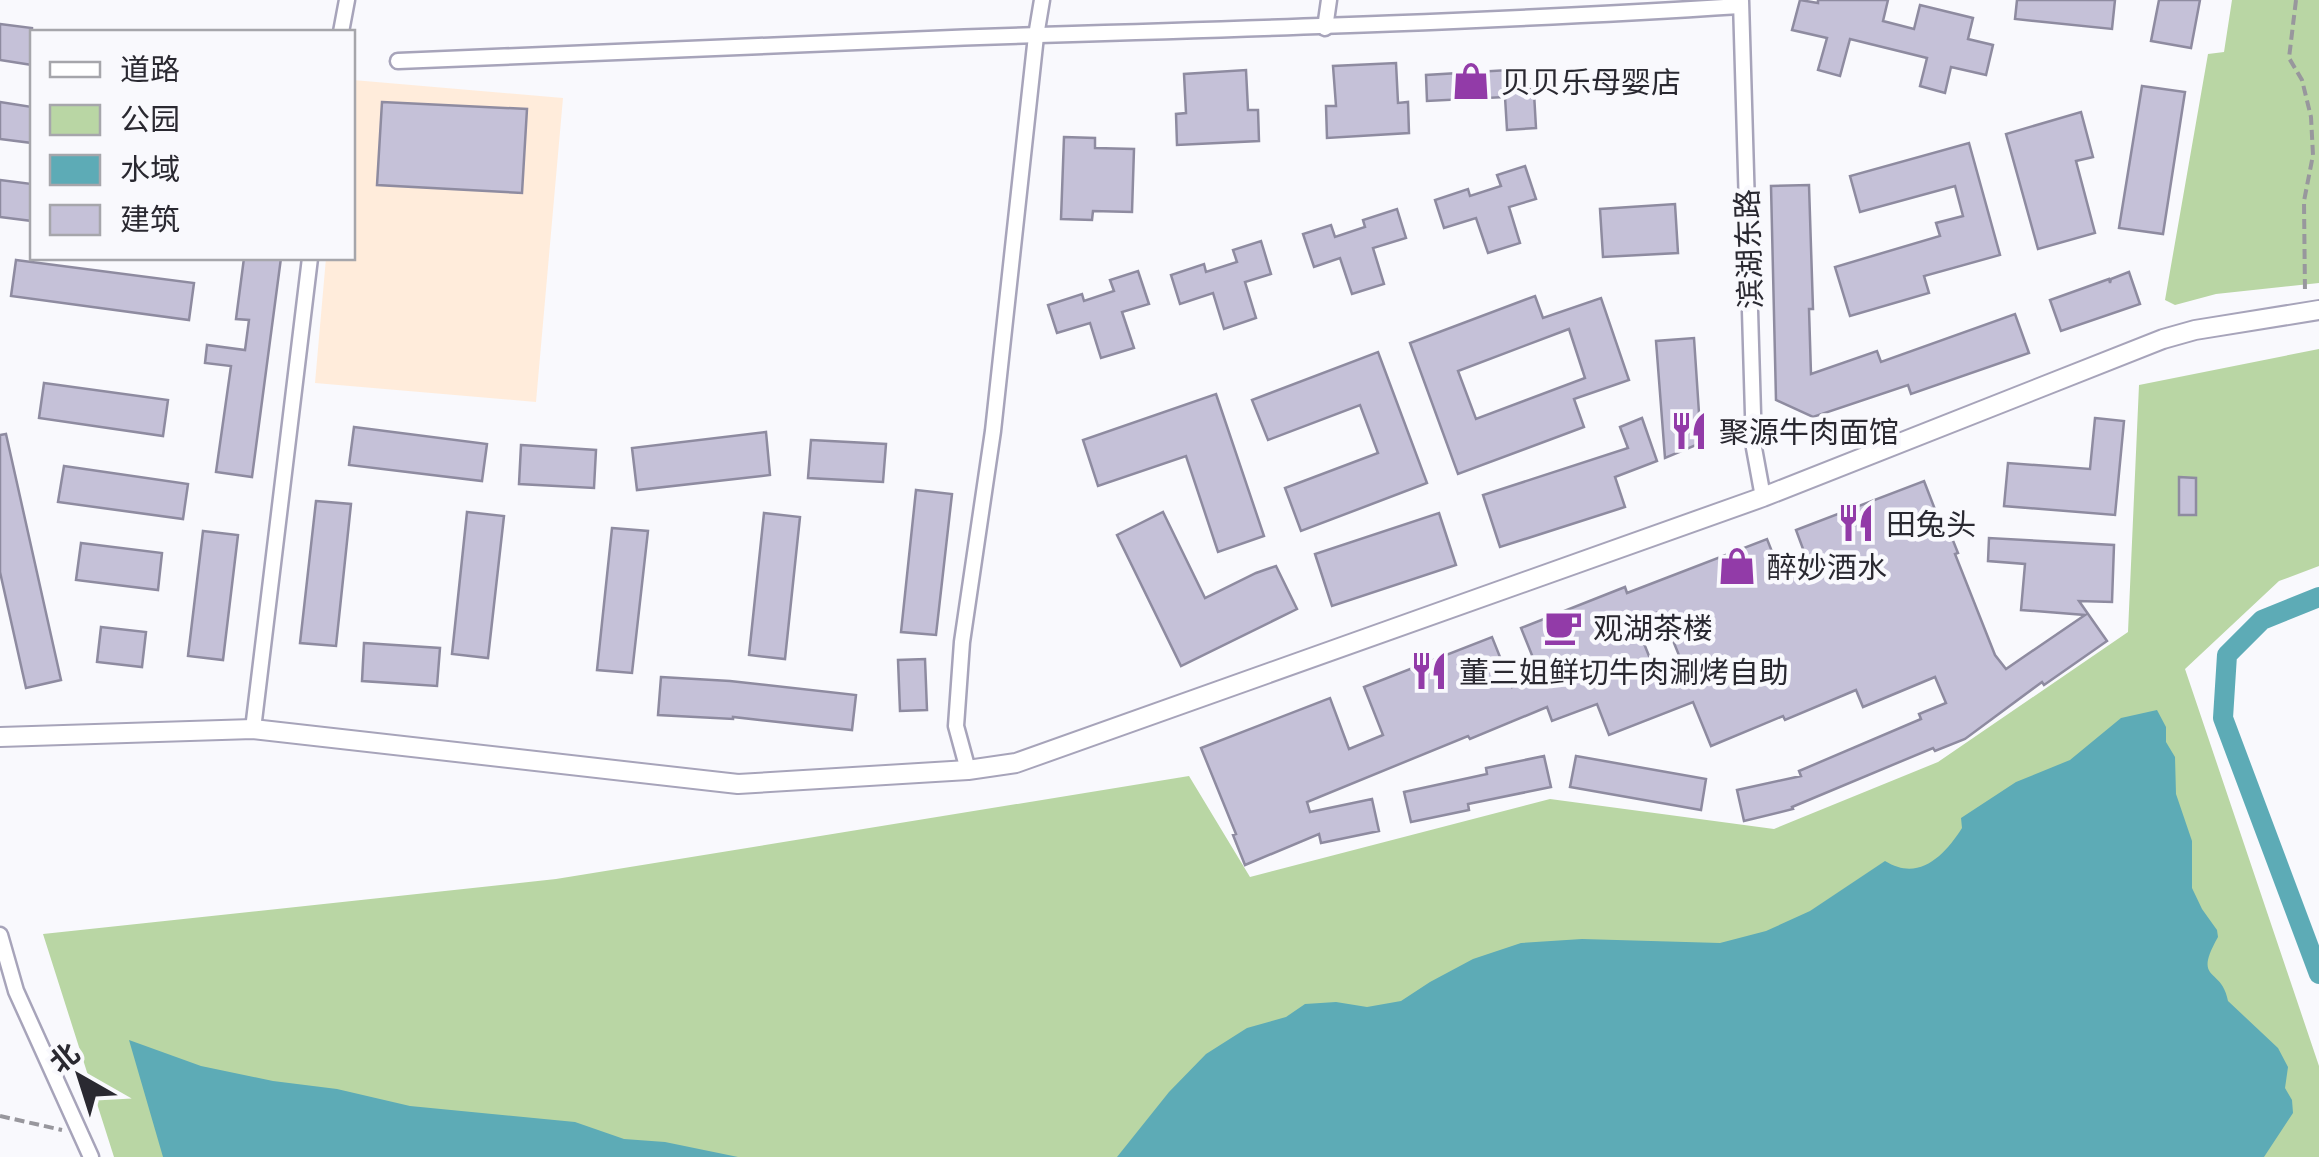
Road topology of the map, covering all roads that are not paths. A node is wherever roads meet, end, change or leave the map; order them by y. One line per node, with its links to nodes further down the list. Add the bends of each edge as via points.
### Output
1 (347, 0): 6 (street)
2 (1042, 0): 7 (street)
3 (1328, 0): 5 (street)
4 (1740, 3): 5 (street); 11 (street, 滨湖东路, via 1754,448)
5 (1325, 28): 7 (street)
6 (341, 30)
7 (1036, 36): 8 (street); 14 (street, via 993,431 962,642 956,726)
8 (398, 61)
9 (310, 260): 12 (street)
10 (2312, 311): 11 (street, via 2164,339)
11 (1763, 498): 14 (street, via 1086,739)
12 (253, 729): 13 (street); 14 (street, via 738,784)
13 (0, 737)
14 (968, 770)
15 (0, 935): 16 (street, via 16,991)
16 (90, 1157)

